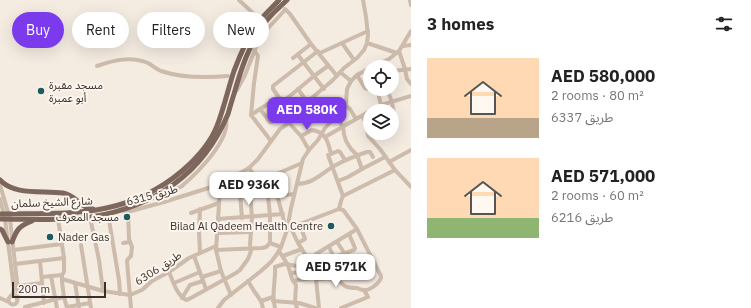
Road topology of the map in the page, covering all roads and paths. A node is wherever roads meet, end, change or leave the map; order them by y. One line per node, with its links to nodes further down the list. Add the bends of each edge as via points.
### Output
1 (239, 0): 6 (street)
2 (363, 0): 8 (street)
3 (410, 0): 5 (street)
4 (284, 3): 7 (main road, شارع الشيخ سلمان); 12 (street); 16 (street); 40 (main road, شارع الشيخ سلمان, via 265,23 253,41)
5 (411, 5)
6 (251, 12)
7 (269, 15)
8 (368, 31): 10 (street); 11 (street)
9 (411, 31): 14 (street)
10 (342, 43): 17 (street); 21 (street)
11 (367, 43): 18 (street); 21 (street, طريق 6315)
12 (311, 44): 17 (street); 19 (street)
13 (411, 45): 14 (street)
14 (403, 46): 18 (street)
15 (245, 48): 34 (main road, شارع الشيخ سلمان)
16 (254, 51): 40 (street, via 245,75); 48 (street, via 258,56)
17 (319, 52): 23 (street); 25 (street)
18 (398, 52): 22 (street); 26 (street)
19 (298, 55): 20 (street); 23 (street)
20 (293, 58)
21 (354, 60): 29 (street, طريق 6315)
22 (387, 60)
23 (304, 62): 32 (street); 38 (street, via 273,86 282,101)
24 (97, 66): 34 (street, via 124,59 139,60 159,70 182,75)
25 (328, 66): 32 (street); 33 (street)
26 (405, 69): 27 (street); 28 (street); 36 (street)
27 (411, 69)
28 (399, 70)
29 (340, 72): 33 (street, طريق 6315); 35 (street)
30 (363, 72): 31 (street)
31 (357, 75): 35 (street); 37 (street)
32 (314, 76): 38 (street); 39 (street)
33 (337, 76): 39 (street, طريق 6315)
34 (230, 78): 96 (main road, شارع الشيخ سلمان, via 217,127 199,154 175,177 161,186 121,205)
35 (351, 80): 46 (street)
36 (411, 84)
37 (363, 85)
38 (298, 89): 43 (street)
39 (324, 89): 43 (street, طريق 6315)
40 (233, 95): 51 (main road, شارع الشيخ سلمان)
41 (390, 96): 44 (street)
42 (411, 96): 44 (street)
43 (307, 102): 53 (street, طريق 6315)
44 (392, 102): 45 (street)
45 (385, 104)
46 (345, 105): 49 (street); 52 (street)
47 (260, 109): 47 (street, via 270,122 279,116 269,104); 48 (street)
48 (251, 115): 59 (street)
49 (336, 116): 54 (street); 55 (street)
50 (362, 116): 52 (street)
51 (226, 118): 84 (street, via 224,136 210,157); 97 (main road, شارع الشيخ سلمان, via 213,144 191,171 164,191)
52 (356, 119): 54 (street)
53 (290, 123): 56 (street); 59 (street, طريق 6315, via 280,129)
54 (343, 127): 57 (street); 60 (street, via 345,138)
55 (322, 133): 56 (street, via 312,130); 57 (street); 62 (street)
56 (301, 136): 62 (street)
57 (325, 137): 65 (street, via 331,154 339,151)
58 (372, 140): 61 (street)
59 (271, 142): 72 (street, طريق 6315)
60 (351, 148): 65 (street); 66 (street)
61 (380, 149): 66 (street, via 372,156 370,152); 67 (street)
62 (309, 150): 70 (street)
63 (411, 150): 69 (street)
64 (328, 155): 71 (street)
65 (342, 155): 68 (street)
66 (357, 155): 68 (street); 73 (street)
67 (385, 157): 69 (street); 73 (street)
68 (345, 160): 71 (street)
69 (389, 162): 74 (street)
70 (302, 163): 75 (street); 81 (street)
71 (332, 167): 78 (street); 81 (street, via 312,181)
72 (249, 168): 77 (street); 80 (street, طريق 6315)
73 (362, 169): 78 (street)
74 (396, 170): 82 (street); 88 (street)
75 (272, 176): 77 (street); 87 (street)
76 (0, 180): 96 (main road, via 10,188 67,194 85,208)
77 (256, 180): 83 (street); 86 (street, via 261,191)
78 (338, 181): 88 (street)
79 (0, 184): 102 (street)
80 (220, 184): 83 (street); 89 (street, طريق 6315); 92 (street)
81 (297, 184): 85 (street)
82 (411, 187)
83 (244, 191): 105 (street, via 250,194); 106 (street, via 240,194)
84 (174, 192): 89 (street); 91 (street, via 165,198)
85 (294, 194): 87 (street); 93 (street)
86 (268, 195): 87 (street); 103 (street)
87 (278, 195): 99 (street)
88 (343, 196): 95 (street)
89 (176, 198): 91 (street, طريق 6315)
90 (0, 199): 102 (street)
91 (164, 202): 98 (street, طريق 6315)
92 (219, 203): 94 (street); 109 (street)
93 (291, 208): 99 (street); 110 (street)
94 (200, 209): 100 (street); 131 (street)
95 (339, 209): 111 (street); 113 (street, via 344,211)
96 (100, 210): 102 (main road, شارع الشيخ سلمان)
97 (120, 210): 98 (street, طريق 6315); 101 (main road, شارع الشيخ سلمان)
98 (128, 211): 118 (street)
99 (282, 212): 103 (street); 110 (street)
100 (190, 213)
101 (108, 214): 104 (main road, شارع الشيخ سلمان); 167 (street)
102 (5, 216): 107 (main road, شارع الشيخ سلمان); 117 (street)
103 (270, 216): 105 (street); 121 (street)
104 (90, 217): 108 (main road, شارع الشيخ سلمان); 166 (street, via 100,260)
105 (252, 217): 106 (street); 114 (street)
106 (242, 218): 109 (street)
107 (36, 219): 108 (main road, شارع الشيخ سلمان); 117 (main road, via 19,228)
108 (58, 219): 123 (street)
109 (218, 219): 115 (street)
110 (287, 223): 111 (street); 122 (street); 128 (street)
111 (300, 224): 122 (street, via 305,239)
112 (0, 229): 117 (main road)
113 (357, 230): 116 (street); 165 (street, via 381,278 369,289)
114 (251, 232): 115 (street); 127 (street)
115 (217, 233): 126 (street)
116 (349, 234): 119 (street); 132 (street, via 355,248)
117 (10, 242): 130 (street); 175 (street, via 14,290)
118 (130, 242): 120 (street); 168 (street, via 131,255 127,261)
119 (337, 242): 125 (street); 132 (street)
120 (124, 243)
121 (270, 243): 127 (street, via 265,248); 128 (street)
122 (298, 243): 129 (street)
123 (62, 244): 130 (street); 136 (street)
124 (80, 245): 163 (street)
125 (329, 247): 135 (street); 139 (street, via 316,253)
126 (216, 248): 127 (street); 131 (street, طريق 6306); 145 (street)
127 (250, 248): 156 (street, via 250,256 240,270)
128 (280, 249): 134 (street); 138 (street)
129 (302, 249): 134 (street); 141 (street)
130 (13, 250): 140 (street)
131 (200, 253): 133 (street, طريق 6306)
132 (345, 254): 135 (street)
133 (194, 256): 147 (street, طريق 6306); 153 (street)
134 (283, 256): 142 (street)
135 (334, 257): 139 (street); 148 (street)
136 (64, 258): 137 (street); 152 (street)
137 (40, 261): 140 (street); 150 (street)
138 (271, 262): 143 (street); 157 (street)
139 (320, 262): 141 (street); 144 (street)
140 (15, 264): 162 (street)
141 (311, 264): 142 (street); 146 (street)
142 (288, 265): 143 (street); 149 (street)
143 (275, 267): 174 (street)
144 (332, 270): 146 (street); 155 (street)
145 (221, 271): 153 (street); 156 (street)
146 (314, 271): 149 (street); 154 (street)
147 (169, 272): 161 (street); 168 (street, طريق 6306)
148 (340, 272)
149 (291, 273): 158 (street)
150 (42, 276): 151 (street); 160 (street)
151 (51, 276): 152 (street); 172 (street)
152 (62, 277): 159 (street, طريق 6306); 170 (street)
153 (202, 277): 161 (street); 164 (street); 173 (street, via 190,285)
154 (315, 278): 155 (street); 158 (street); 195 (street)
155 (336, 278): 165 (street, via 347,287)
156 (224, 279): 164 (street); 169 (street)
157 (248, 281): 169 (street); 178 (street)
158 (293, 281): 179 (street, via 296,287)
159 (75, 282): 163 (street, طريق 6306); 183 (street)
160 (42, 283): 162 (street); 180 (street)
161 (174, 283): 173 (street)
162 (18, 286): 176 (street)
163 (87, 287): 166 (street, طريق 6306); 181 (street)
164 (206, 290): 173 (street)
165 (364, 290): 196 (street, via 368,297)
166 (103, 291): 167 (street, طريق 6306)
167 (120, 294): 168 (street, طريق 6306)
168 (130, 295): 188 (street)
169 (231, 295): 177 (street)
170 (64, 297): 172 (street); 187 (street)
171 (0, 299): 175 (street)
172 (55, 299): 180 (street); 186 (street)
173 (184, 299)
174 (273, 299): 178 (street); 179 (street); 192 (street)
175 (10, 300): 176 (street, via 14,304); 176 (street, via 15,296); 184 (street)
176 (17, 300): 185 (street)
177 (224, 300): 189 (street); 190 (street)
178 (261, 301): 191 (street)
179 (295, 302): 193 (street); 194 (street)
180 (44, 303): 182 (street)
181 (90, 306): 183 (street)
182 (25, 307)
183 (79, 307): 187 (street)
184 (15, 308)
185 (20, 308)
186 (57, 308)
187 (67, 308)
188 (131, 308)
189 (214, 308)
190 (218, 308)
191 (263, 308)
192 (275, 308)
193 (297, 308)
194 (315, 308)
195 (319, 308)
196 (341, 308)

